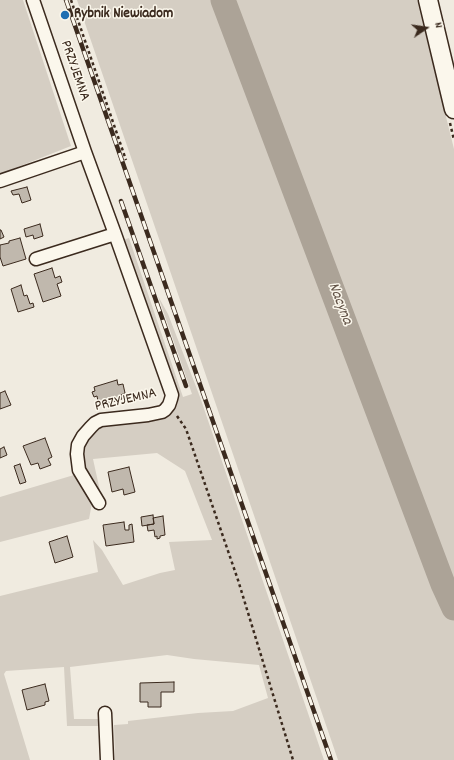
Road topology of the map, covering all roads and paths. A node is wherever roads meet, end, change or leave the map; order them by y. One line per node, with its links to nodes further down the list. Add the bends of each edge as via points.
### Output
1 (33, 0): 5 (street, PRZYJEMNA)
2 (71, 0): 6 (path)
3 (428, 0): 4 (street)
4 (454, 109)
5 (85, 152): 7 (street); 8 (street, PRZYJEMNA)
6 (126, 160)
7 (0, 181)
8 (115, 234): 9 (street); 10 (street, PRZYJEMNA, via 171,390 172,395)
9 (36, 259)
10 (167, 408): 11 (street, PRZYJEMNA, via 158,413 98,421 83,436 78,445 79,470); 14 (path, via 186,429 238,580)
11 (99, 503)
12 (105, 713): 13 (street)
13 (107, 760)
14 (293, 760)

